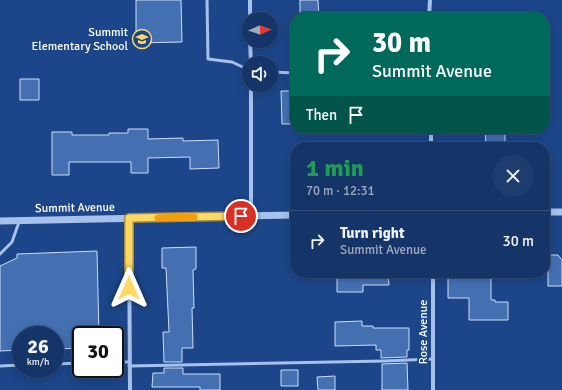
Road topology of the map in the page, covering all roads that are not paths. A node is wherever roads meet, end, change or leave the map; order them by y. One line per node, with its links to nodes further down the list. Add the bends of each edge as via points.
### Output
1 (207, 0): 6 (lane, via 208,59 232,62)
2 (250, 0): 4 (street)
3 (430, 0): 5 (street)
4 (250, 12)
5 (429, 12)
6 (242, 67)
7 (278, 73): 8 (lane)
8 (290, 74)
9 (251, 92): 13 (street)
10 (550, 212): 11 (street)
11 (562, 212)
12 (290, 215): 13 (street, Summit Avenue)
13 (251, 216): 14 (street, Summit Avenue)
14 (129, 218): 15 (street, Summit Avenue); 21 (street)
15 (20, 220): 16 (street, Summit Avenue); 17 (lane, via 12,242)
16 (0, 221)
17 (0, 254)
18 (433, 278): 19 (street, Rose Avenue)
19 (433, 359): 21 (lane); 25 (street, Rose Avenue)
20 (124, 363): 21 (lane)
21 (129, 364): 24 (street)
22 (12, 365): 23 (lane)
23 (0, 366)
24 (130, 390)
25 (433, 390)

